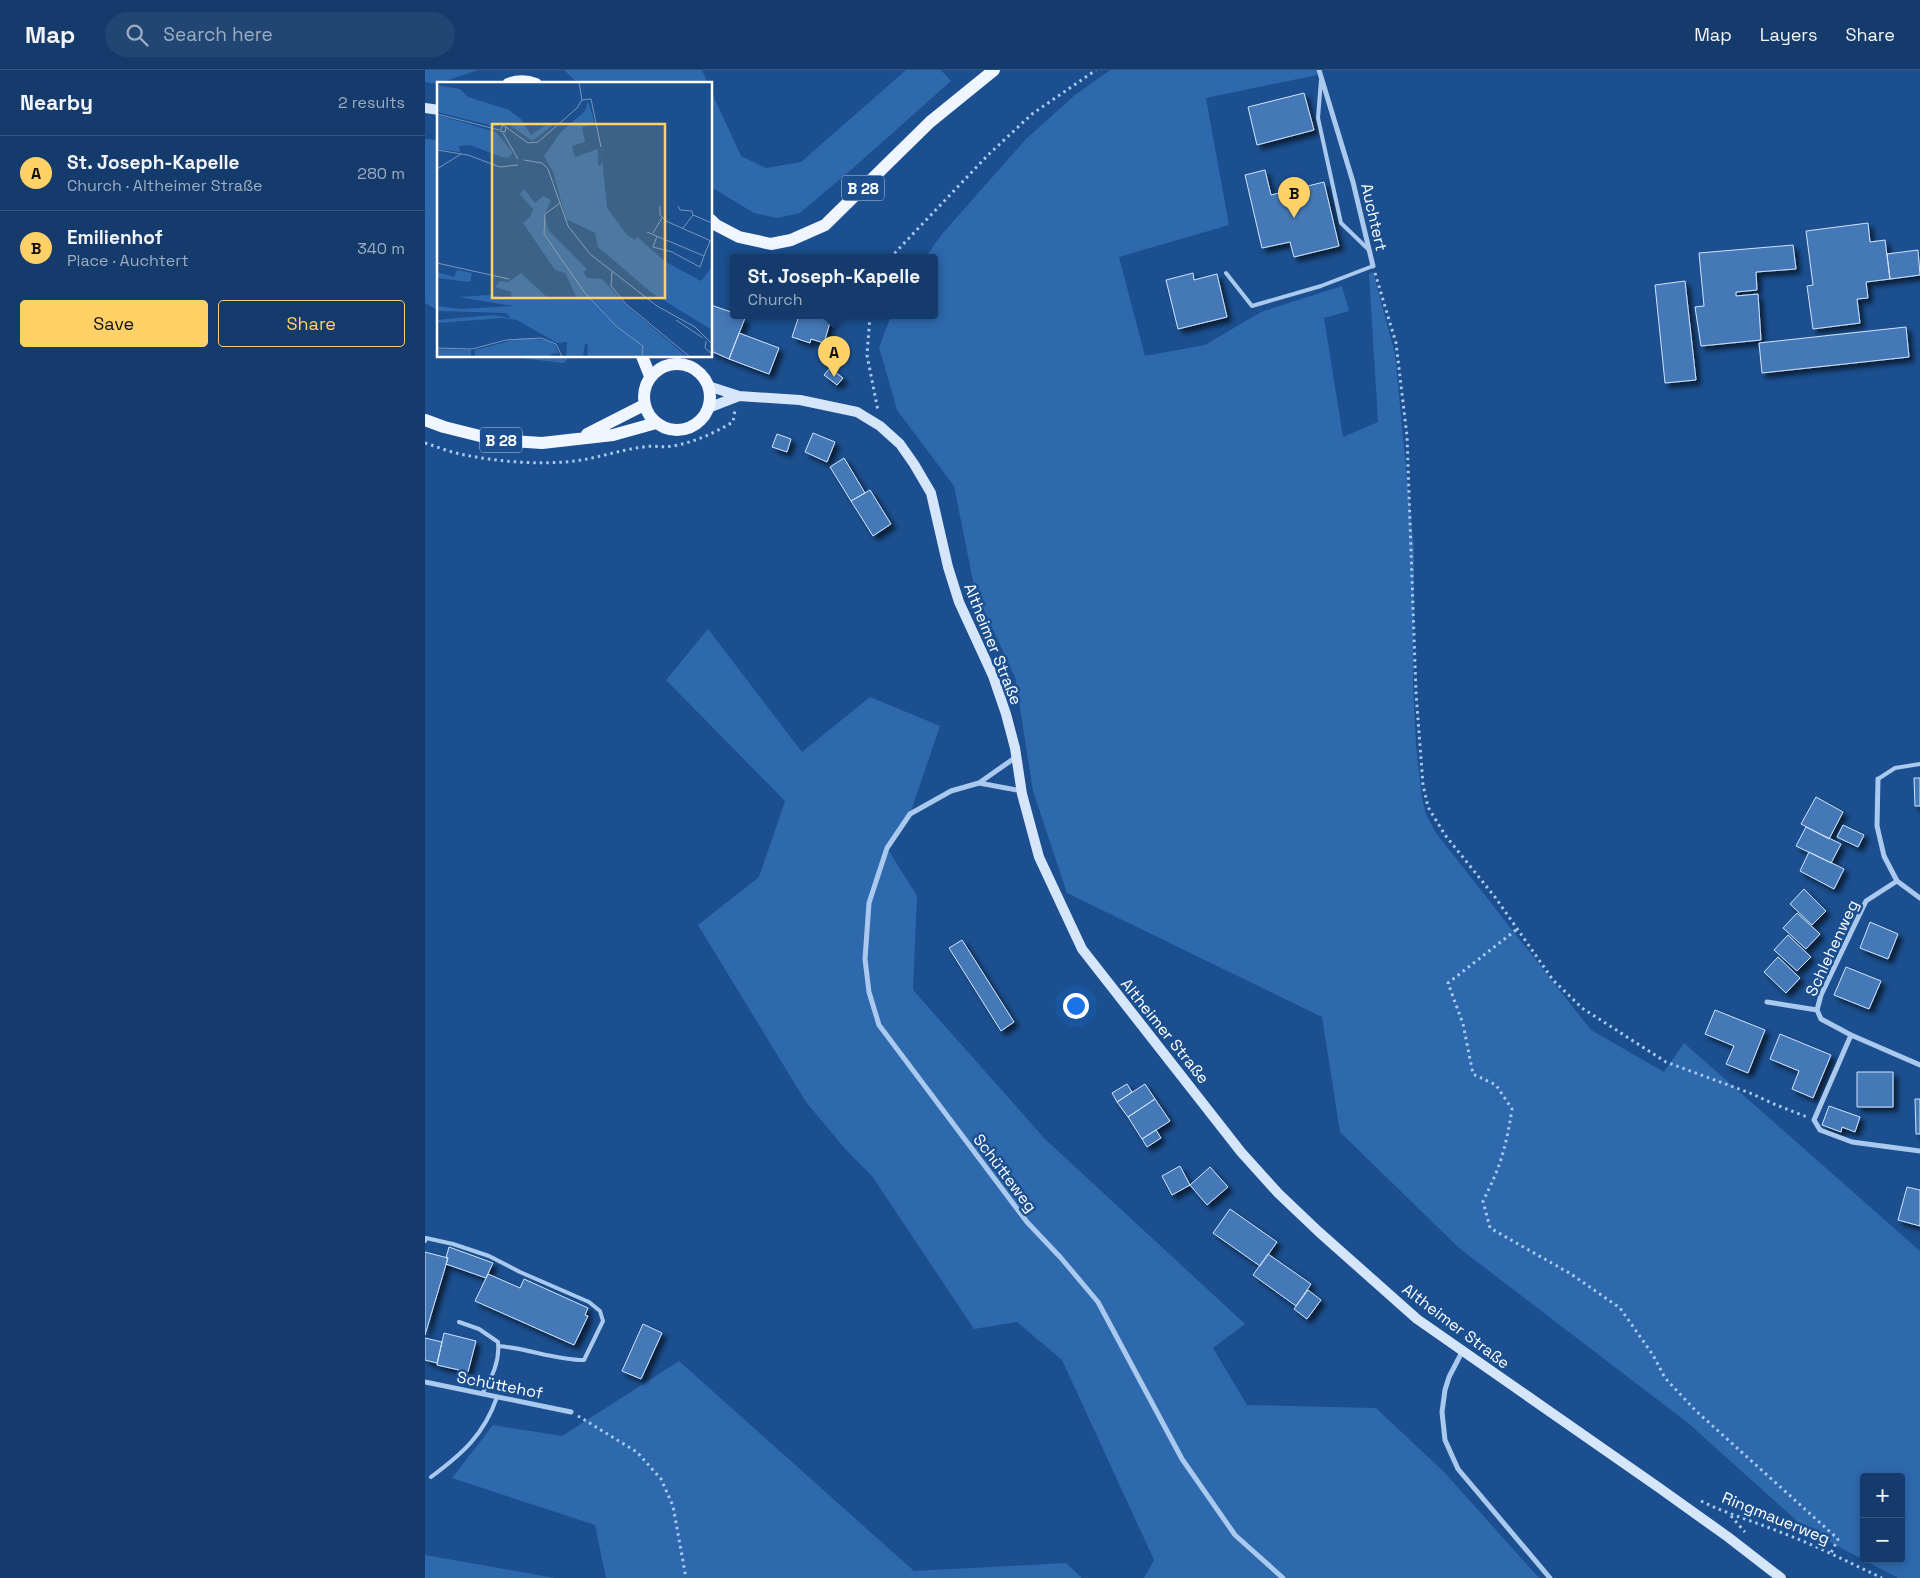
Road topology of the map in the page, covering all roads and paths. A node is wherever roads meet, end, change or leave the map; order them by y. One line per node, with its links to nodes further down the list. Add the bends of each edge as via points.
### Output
1 (994, 70): 7 (main road, B 28, via 930,122 825,226 791,240 771,244 739,237)
2 (1097, 70): 9 (path, via 1032,114 988,155)
3 (1319, 70): 4 (street, Auchtert)
4 (1321, 78): 8 (street, Auchtert, via 1353,182); 8 (lane, via 1318,118 1341,223)
5 (513, 82): 6 (main road)
6 (530, 82)
7 (713, 222)
8 (1368, 249): 10 (street, Auchtert)
9 (894, 254)
10 (1373, 266): 11 (lane, Auchtert, via 1321,286 1252,306); 31 (path, via 1396,343 1407,436 1416,693 1423,785 1428,807 1445,835 1495,897)
11 (1226, 273)
12 (870, 319): 22 (path, via 867,355)
13 (643, 358): 15 (main road)
14 (667, 360): 15 (main road); 16 (main road, via 694,368)
15 (651, 376): 18 (main road, via 645,385)
16 (708, 386): 17 (street, Altheimer Straße); 19 (main road)
17 (739, 396): 19 (street, Altheimer Straße); 22 (street, Altheimer Straße, via 827,404 857,412)
18 (645, 405): 21 (main road); 23 (main road, B 28)
19 (708, 408): 21 (main road, B 28, via 696,424 686,428 676,430)
20 (425, 420): 23 (main road, B 28, via 496,440 542,443)
21 (657, 423): 23 (main road, B 28, via 613,435)
22 (880, 426): 24 (street, Altheimer Straße, via 900,444 931,493 959,602 993,676)
23 (580, 438)
24 (1016, 757): 27 (street, Schütteweg); 28 (street, Altheimer Straße)
25 (1920, 764): 26 (lane, via 1895,768)
26 (1878, 779): 29 (street, via 1877,826 1884,856)
27 (979, 783): 28 (street, Schütteweg); 50 (street, Schütteweg, via 951,791 910,814 887,848 869,903 865,959 869,992 879,1025 1027,1222 1098,1302 1182,1459 1235,1535)
28 (1022, 791): 41 (street, Altheimer Straße, via 1039,857 1082,949 1104,979 1277,1193 1417,1319)
29 (1897, 881): 30 (street); 33 (street, Schlehenweg, via 1866,901 1821,995)
30 (1920, 898)
31 (1516, 930): 36 (path, via 1553,980 1582,1008 1666,1062); 48 (path, via 1447,983 1463,1024 1473,1074 1496,1086 1512,1109 1499,1170 1483,1201 1490,1228 1571,1274 1620,1308 1665,1378 1695,1410 1838,1538)
32 (1767, 1002): 33 (street)
33 (1817, 1010): 34 (street, via 1821,1019)
34 (1851, 1035): 35 (street); 36 (street)
35 (1920, 1065)
36 (1814, 1120): 37 (street, via 1820,1130 1852,1142)
37 (1920, 1151)
38 (425, 1240): 40 (lane, via 489,1256 589,1302 600,1311 603,1321 584,1360 567,1360)
39 (459, 1322): 40 (lane, via 479,1329 498,1342)
40 (498, 1346): 43 (lane, via 497,1365)
41 (1463, 1352): 51 (street, via 1445,1390 1442,1412 1445,1440 1458,1469); 52 (street, Altheimer Straße, via 1658,1487)
42 (425, 1382): 43 (street, Schüttehof)
43 (482, 1394): 44 (street, Schüttehof)
44 (497, 1397): 45 (street, Schüttehof); 46 (lane, via 491,1416 477,1437)
45 (571, 1412): 49 (path, via 637,1452 661,1479 673,1506)
46 (431, 1477)
47 (1692, 1498): 48 (path, Ringmauerweg)
48 (1831, 1553): 53 (path, Ringmauerweg)
49 (685, 1578)
50 (1283, 1578)
51 (1550, 1578)
52 (1781, 1578)
53 (1882, 1578)

